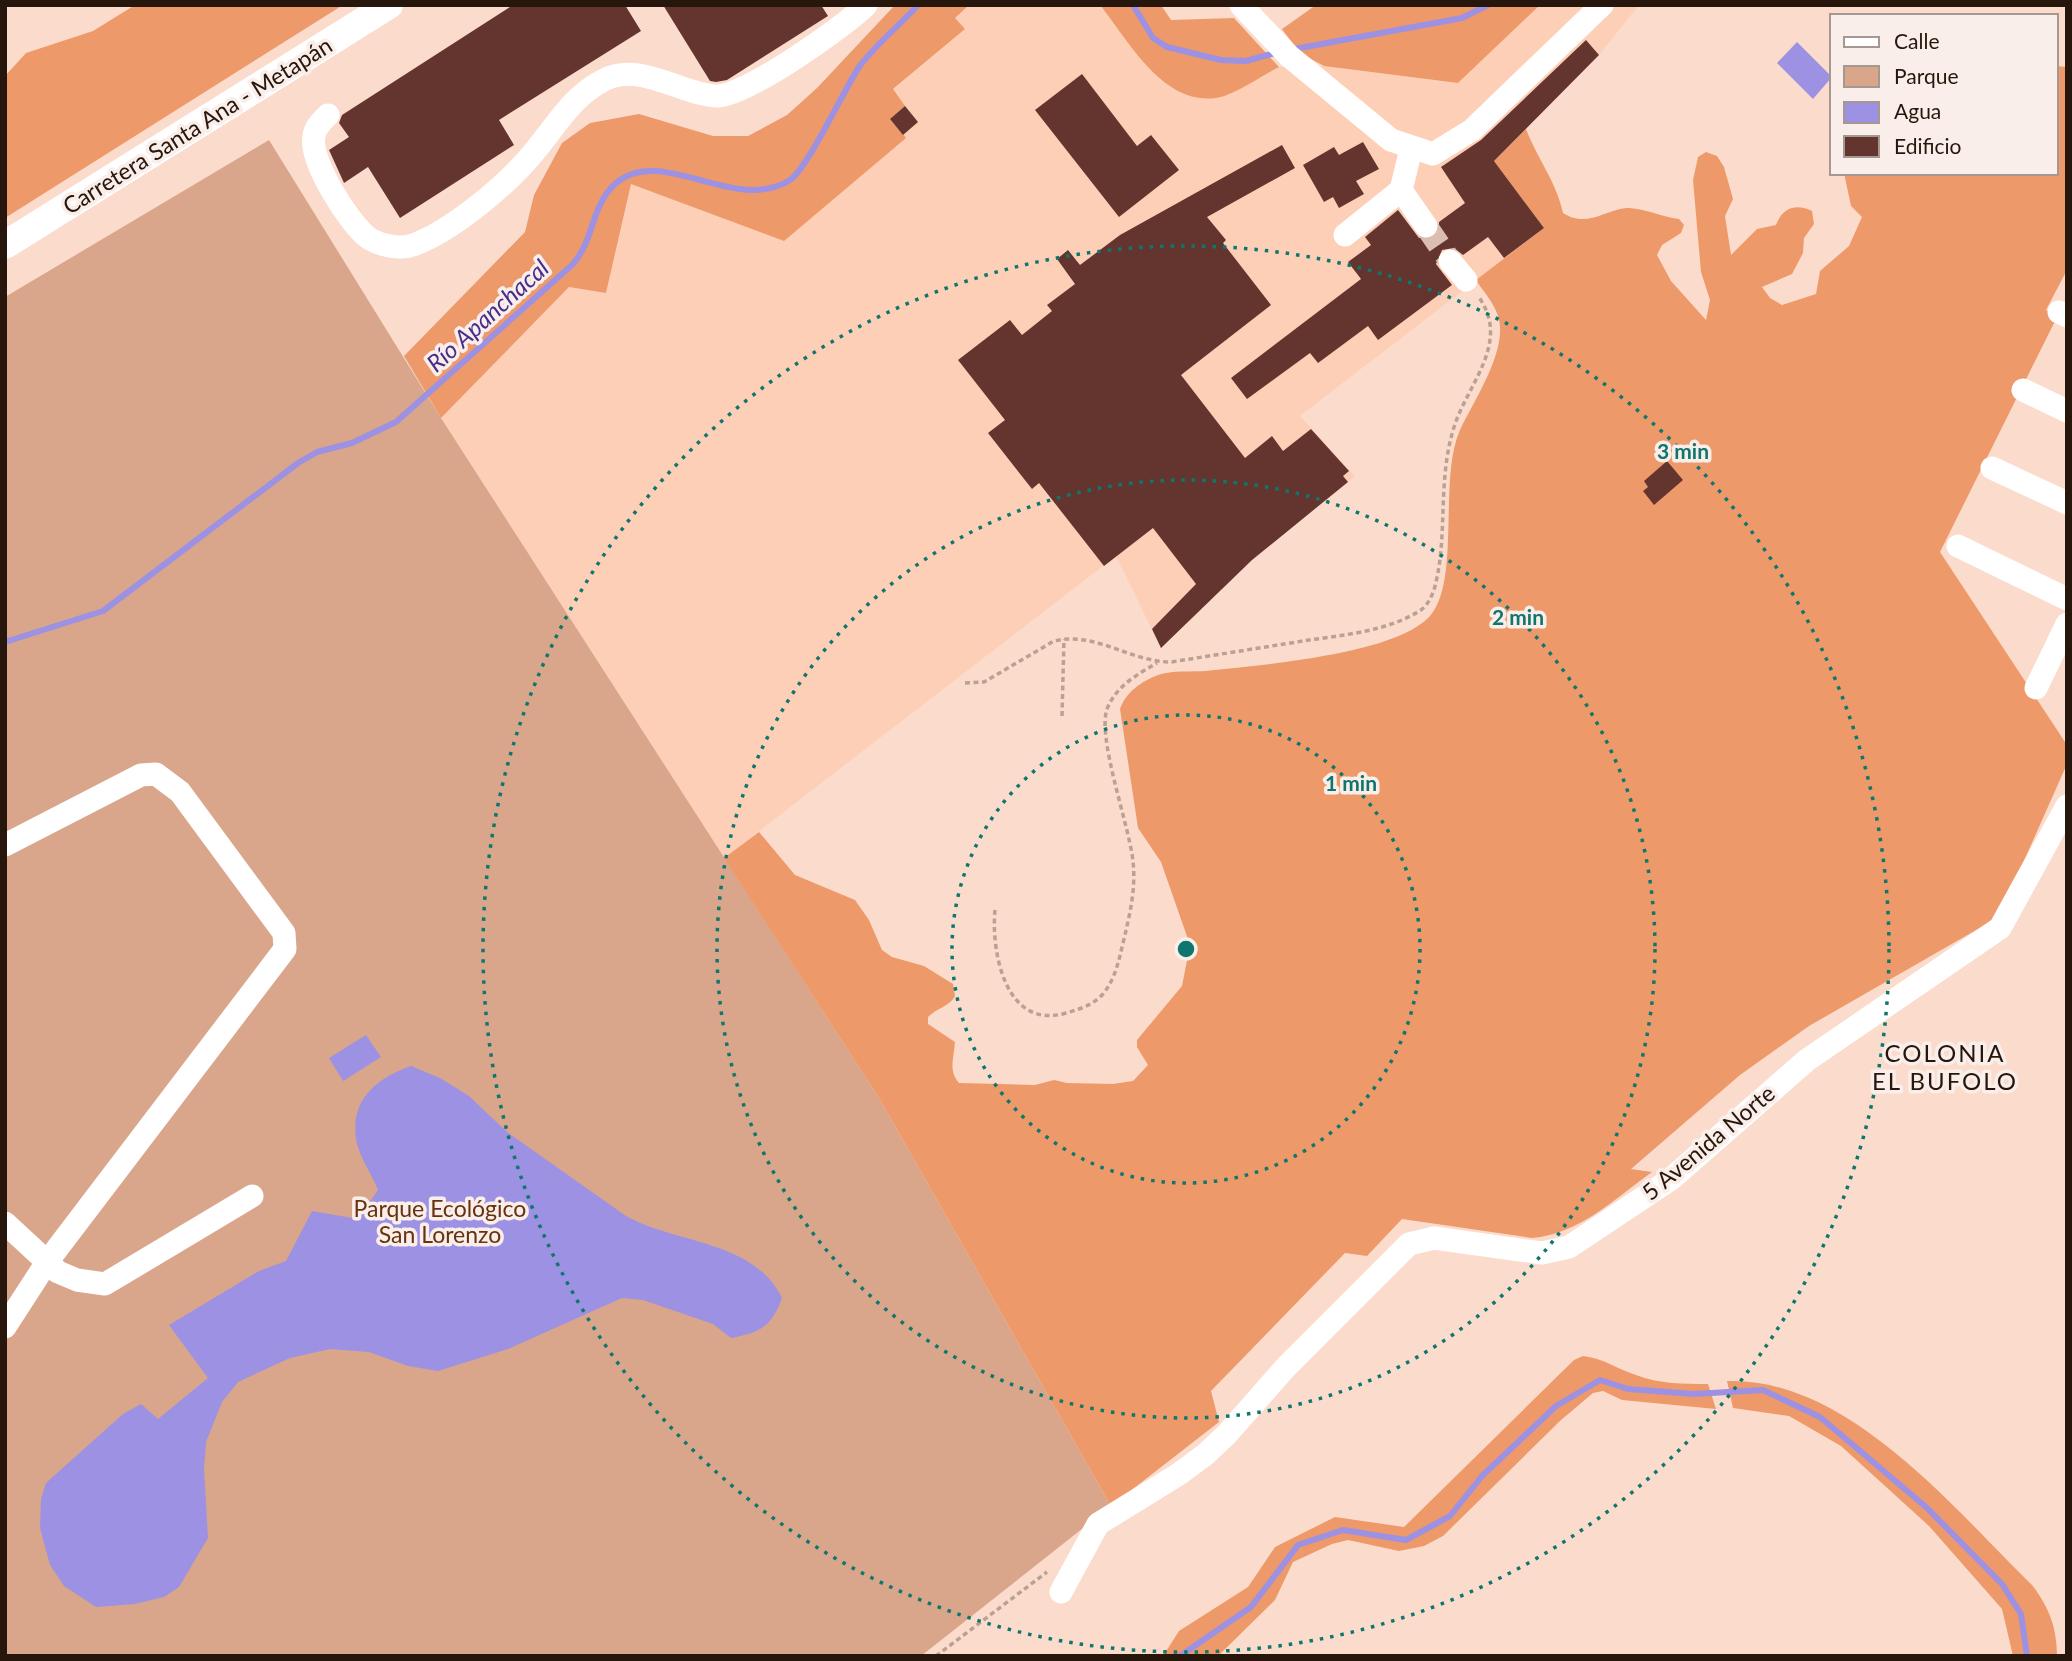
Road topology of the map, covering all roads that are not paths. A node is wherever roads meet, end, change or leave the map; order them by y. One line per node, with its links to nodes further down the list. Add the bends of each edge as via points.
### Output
1 (389, 5): 10 (main road, Carretera Santa Ana - Metapán)
2 (866, 5): 5 (street, via 735,93 707,95 641,76 606,78 573,101 514,176 429,238 410,246 395,247 367,237 324,179 313,151 314,134)
3 (1241, 5): 6 (street, via 1289,56 1391,140)
4 (1602, 5): 6 (street, via 1472,130 1440,152)
5 (328, 115)
6 (1411, 149): 7 (street)
7 (1401, 190): 8 (street); 9 (street)
8 (1426, 226)
9 (1345, 235)
10 (5, 245)
11 (1450, 261): 12 (street)
12 (1466, 280)
13 (2023, 390): 14 (street)
14 (2067, 411)
15 (1992, 468): 16 (street)
16 (2067, 503)
17 (1958, 546): 18 (street)
18 (2067, 599)
19 (2067, 624): 20 (street)
20 (2036, 688)
21 (2067, 806): 27 (street, 5 Avenida Norte, via 2000,928 1807,1060 1671,1179 1569,1247 1542,1253 1434,1238 1409,1244 1206,1454 1098,1524)
22 (5, 845): 25 (street, via 141,775 156,774 180,792 284,933 285,949)
23 (252, 1196): 25 (street, via 106,1284 77,1280)
24 (5, 1223): 25 (street)
25 (47, 1262): 26 (street)
26 (5, 1327)
27 (1061, 1592)

